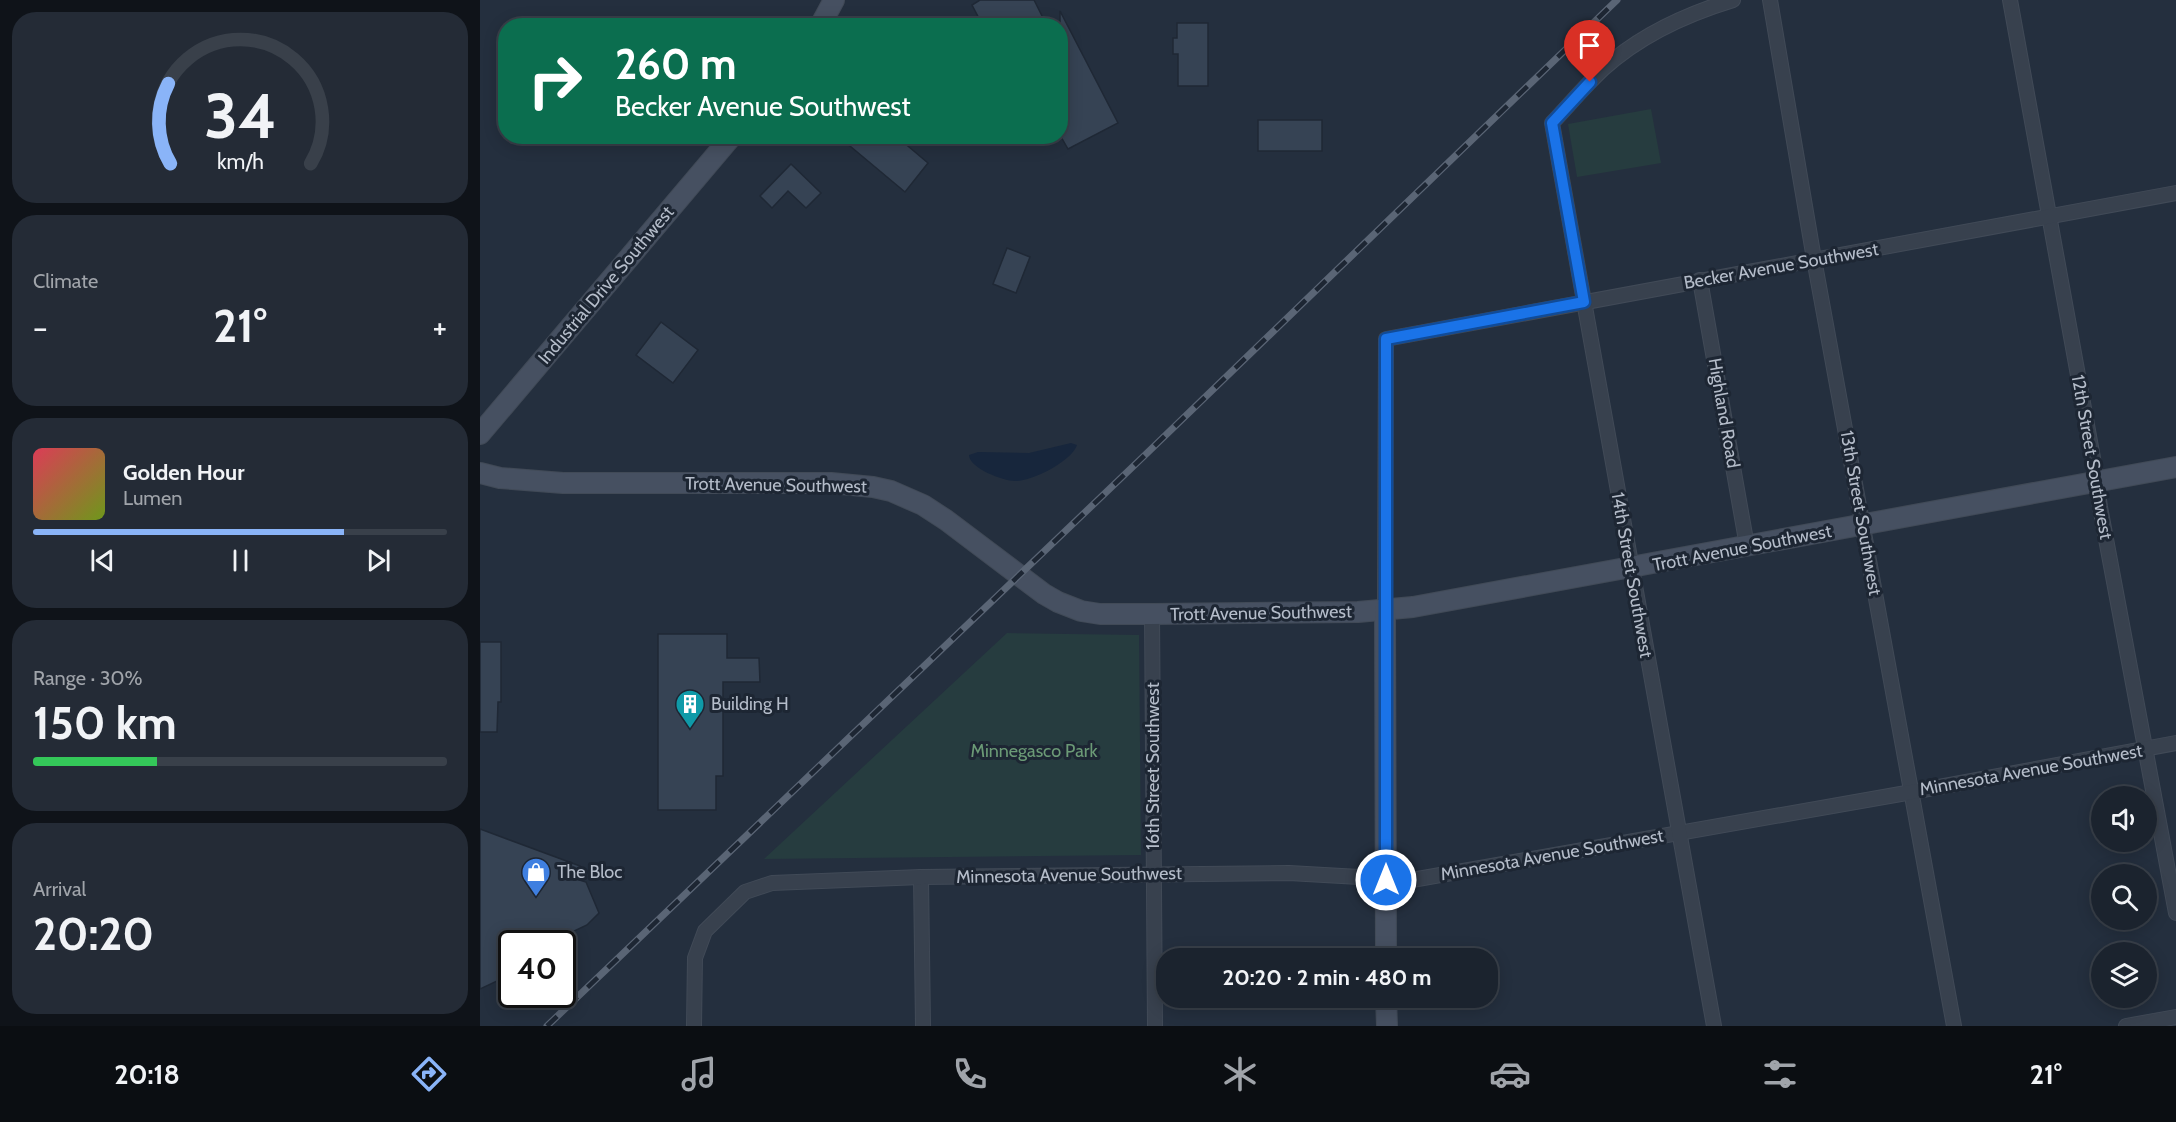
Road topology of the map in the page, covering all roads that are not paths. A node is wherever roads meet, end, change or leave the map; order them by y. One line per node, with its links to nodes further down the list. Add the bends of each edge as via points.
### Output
1 (834, 0): 5 (street)
2 (1733, 0): 11 (street, 14th Street Southwest, via 1652,33 1603,69 1552,123)
3 (1770, 0): 9 (street, 13th Street Southwest)
4 (2010, 0): 8 (street, 12th Street Southwest)
5 (824, 18)
6 (725, 144): 12 (street, Industrial Drive Southwest)
7 (2176, 193): 8 (street, Becker Avenue Southwest)
8 (2049, 216): 9 (street, Becker Avenue Southwest); 15 (street, 12th Street Southwest)
9 (1814, 260): 10 (street, Becker Avenue Southwest); 16 (street, 13th Street Southwest)
10 (1700, 280): 11 (street, Becker Avenue Southwest); 17 (street, Highland Road)
11 (1584, 302): 18 (street, 14th Street Southwest); 19 (street, Becker Avenue Southwest, via 1386,339)
12 (480, 434)
13 (2176, 467): 15 (street, Trott Avenue Southwest)
14 (480, 473): 20 (street, Trott Avenue Southwest, via 563,483 823,483 873,487 923,505 1058,602 1087,613)
15 (2096, 481): 16 (street, Trott Avenue Southwest); 22 (street, 12th Street Southwest)
16 (1864, 525): 17 (street, Trott Avenue Southwest); 23 (street, 13th Street Southwest)
17 (1747, 546): 18 (street, Trott Avenue Southwest)
18 (1631, 568): 19 (street, Trott Avenue Southwest); 24 (street, 14th Street Southwest)
19 (1385, 610): 20 (street, Trott Avenue Southwest); 27 (street)
20 (1152, 614): 25 (street, 16th Street Southwest)
21 (2176, 743): 22 (street, Minnesota Avenue Southwest)
22 (2146, 748): 23 (street, Minnesota Avenue Southwest); 28 (street, 12th Street Southwest)
23 (1912, 792): 24 (street, Minnesota Avenue Southwest); 37 (street, 13th Street Southwest)
24 (1679, 833): 27 (street, Minnesota Avenue Southwest, via 1412,880); 36 (street, 14th Street Southwest)
25 (1154, 874): 26 (street, Minnesota Avenue Southwest); 27 (street, Minnesota Avenue Southwest, via 1288,873); 34 (street, 16th Street Southwest)
26 (921, 877): 32 (street, Minnesota Avenue Southwest, via 772,883 745,892 705,931 695,958); 33 (street)
27 (1386, 880): 29 (street)
28 (2176, 913)
29 (1386, 948)
30 (1386, 1008): 35 (street)
31 (2176, 1017): 38 (street)
32 (694, 1026)
33 (922, 1026)
34 (1155, 1026)
35 (1387, 1026)
36 (1714, 1026)
37 (1954, 1026)
38 (2126, 1026)

